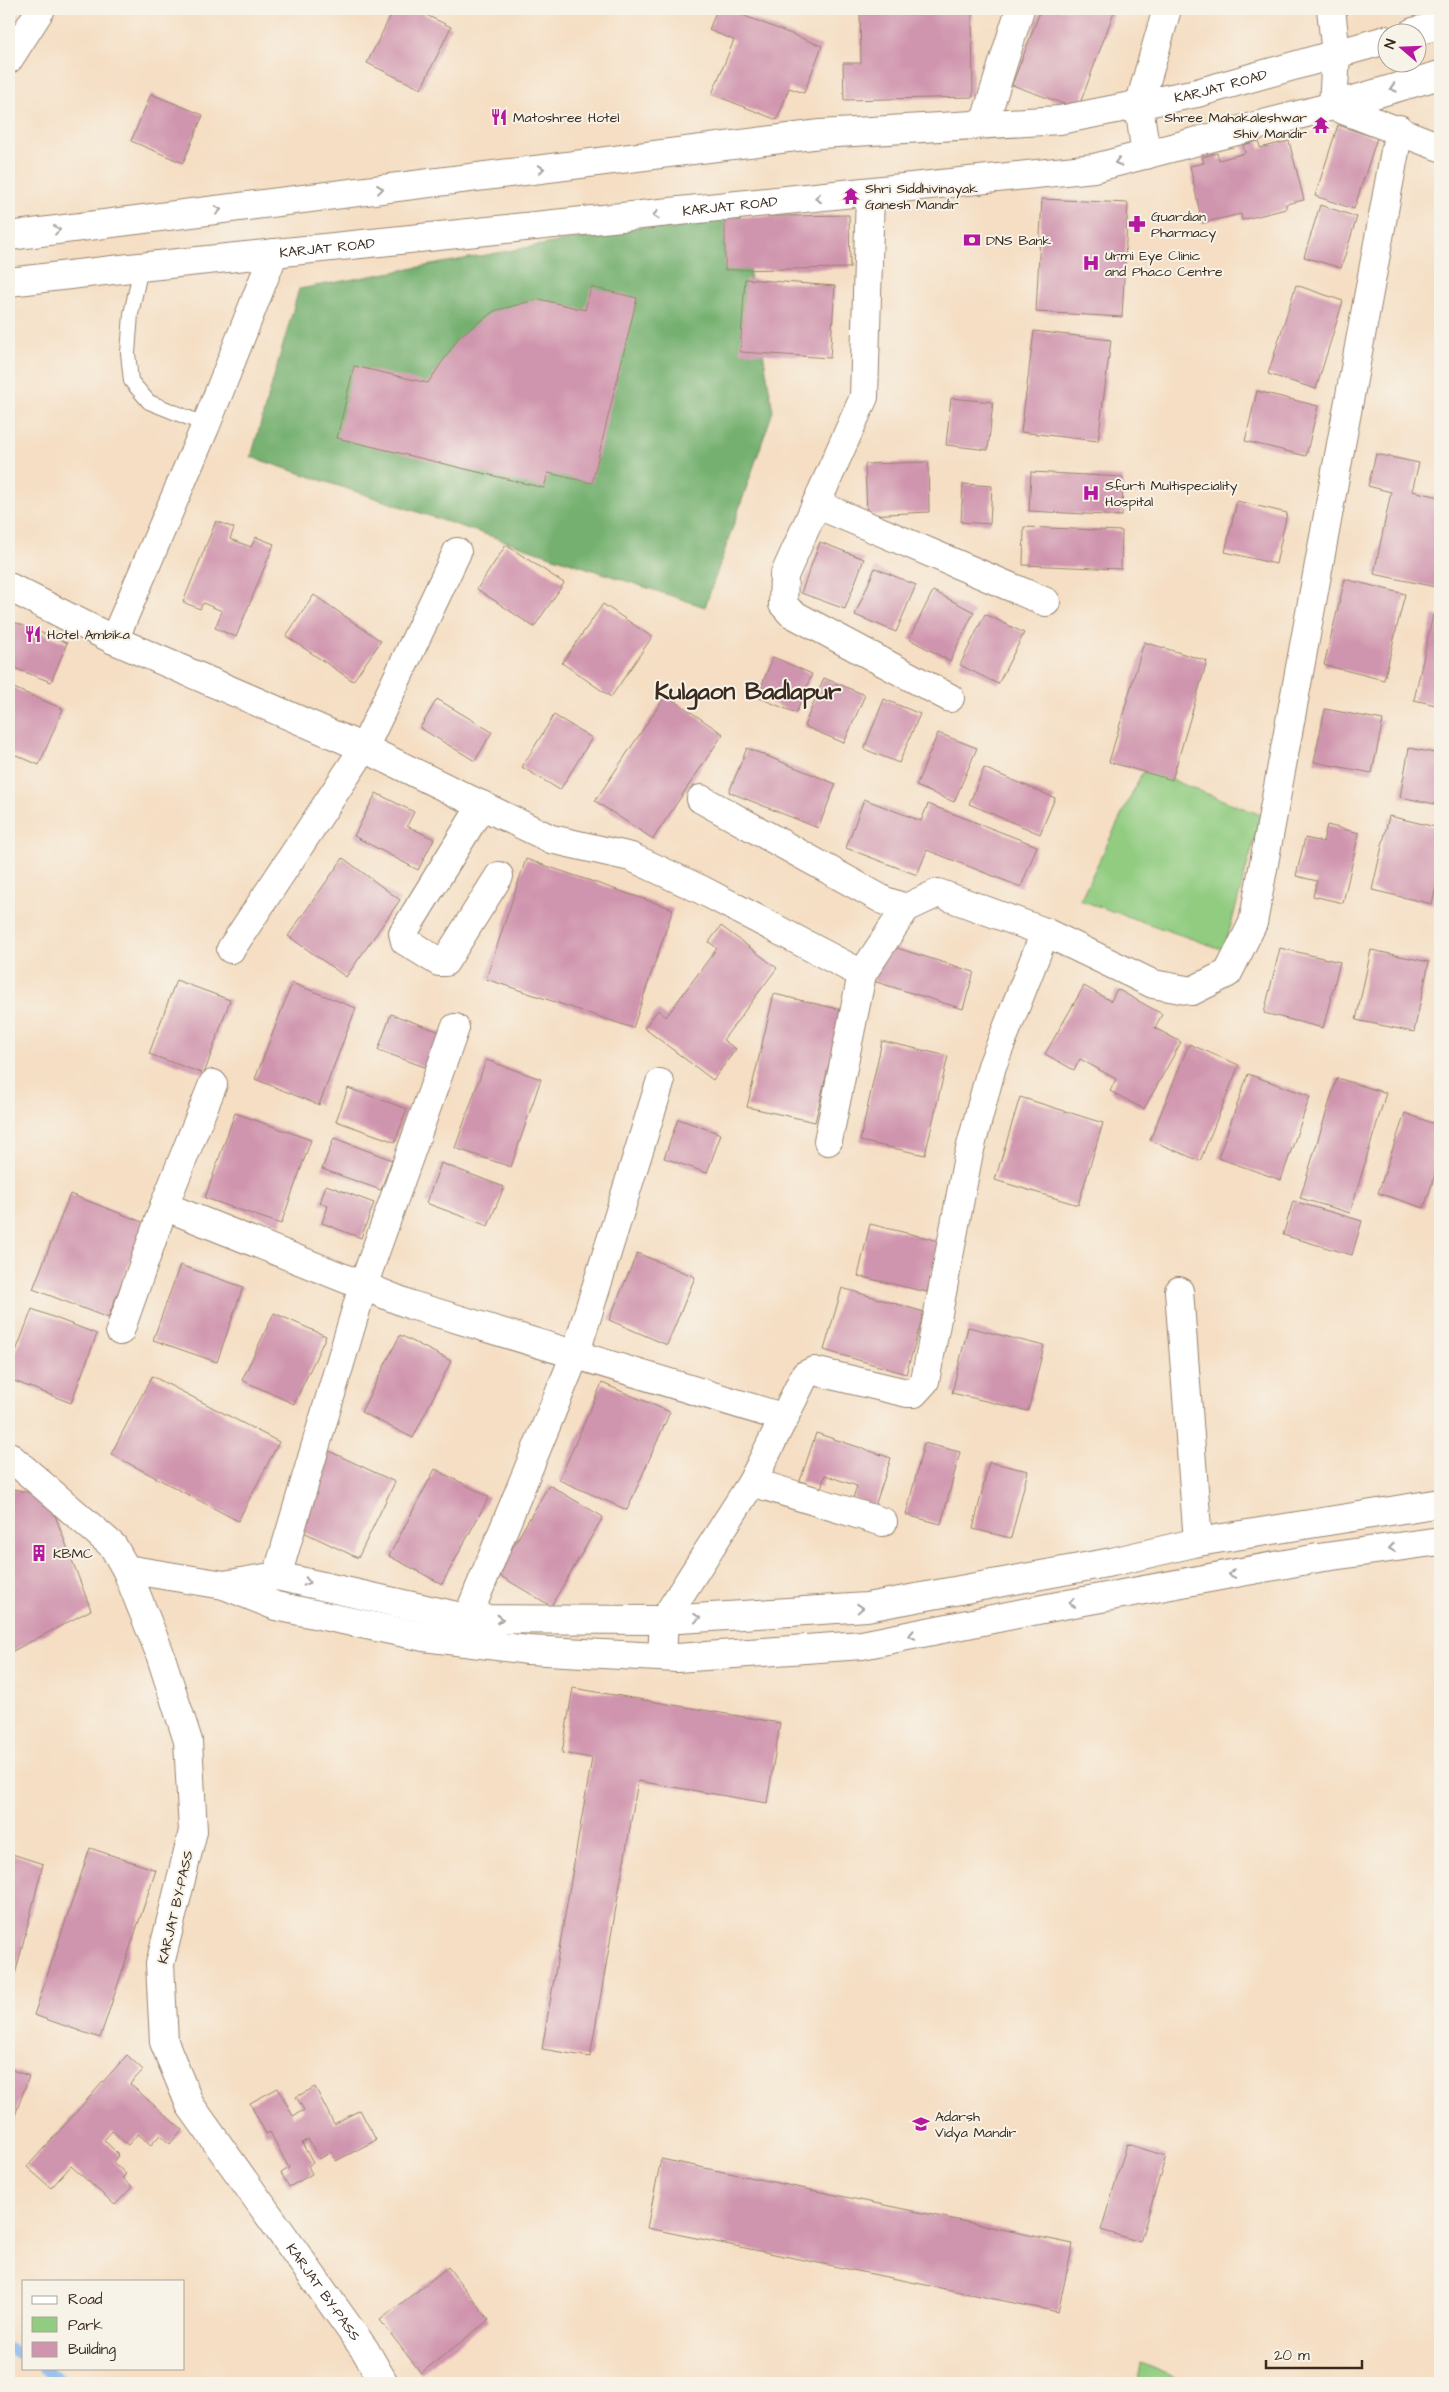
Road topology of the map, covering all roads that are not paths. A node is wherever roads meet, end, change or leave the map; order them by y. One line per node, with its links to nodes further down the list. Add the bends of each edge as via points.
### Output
1 (41, 9): 9 (street)
2 (1020, 9): 13 (street)
3 (1167, 9): 11 (street)
4 (1331, 9): 8 (street)
5 (1440, 25): 6 (street)
6 (1426, 29)
7 (1376, 43): 8 (street, KARJAT ROAD)
8 (1336, 54): 11 (street, KARJAT ROAD); 12 (street)
9 (9, 59)
10 (1440, 75): 12 (street, KARJAT ROAD, one-way to 12)
11 (1139, 106): 13 (street, KARJAT ROAD, via 1060,120); 16 (street)
12 (1333, 106): 14 (street); 16 (street, KARJAT ROAD)
13 (984, 124): 18 (street, KARJAT ROAD, one-way to 13, via 820,134)
14 (1399, 130): 15 (street); 34 (street, via 1253,923 1228,973 1192,991 1153,984)
15 (1440, 147)
16 (1146, 155): 17 (street, KARJAT ROAD, one-way to 17, via 1094,168)
17 (870, 193): 19 (street, KARJAT ROAD, one-way to 19); 23 (street, via 864,397)
18 (9, 236)
19 (274, 253): 20 (street, KARJAT ROAD); 22 (street)
20 (141, 267): 21 (street, KARJAT ROAD); 22 (lane, via 131,314 128,353 131,381 150,402)
21 (9, 282)
22 (206, 425): 27 (street)
23 (816, 504): 26 (street); 28 (street, via 784,576 783,604 791,613)
24 (456, 552): 29 (street)
25 (9, 586): 27 (street)
26 (1046, 602)
27 (114, 640): 29 (street)
28 (950, 698)
29 (364, 748): 31 (street); 35 (street)
30 (701, 799): 33 (street, via 885,901)
31 (482, 805): 32 (street, via 403,933 405,941 439,962 445,962); 36 (street, via 551,839 630,856)
32 (498, 876)
33 (906, 908): 34 (street, via 938,893); 36 (street)
34 (1045, 932): 46 (street, via 992,1066 968,1157 925,1381 914,1393 907,1393 809,1372 801,1380)
35 (231, 949)
36 (862, 974): 40 (street)
37 (455, 1028): 42 (street)
38 (660, 1083): 45 (street)
39 (213, 1084): 41 (street)
40 (828, 1141)
41 (164, 1206): 42 (street); 44 (street)
42 (363, 1286): 45 (street, via 412,1305); 54 (street)
43 (1180, 1291): 52 (street)
44 (120, 1331)
45 (575, 1355): 46 (street); 56 (street, via 471,1609)
46 (785, 1418): 48 (street)
47 (9, 1456): 53 (street, KARJAT BY-PASS, via 113,1546)
48 (752, 1482): 50 (street); 57 (street)
49 (1440, 1503): 52 (street)
50 (883, 1522)
51 (1440, 1541): 58 (street, one-way to 58, via 1318,1558 862,1645 677,1658)
52 (1198, 1542): 57 (street, one-way to 52, via 867,1607 1112,1562)
53 (126, 1569): 55 (street); 59 (street, KARJAT BY-PASS, via 188,1741 193,1831 160,1964 164,2042 190,2105 365,2350)
54 (277, 1576): 55 (street); 56 (street, one-way to 56)
55 (224, 1585): 58 (street, via 276,1606 424,1636 528,1650)
56 (470, 1619): 57 (street, one-way to 57)
57 (664, 1620): 58 (street)
58 (662, 1656)
59 (384, 2383)

